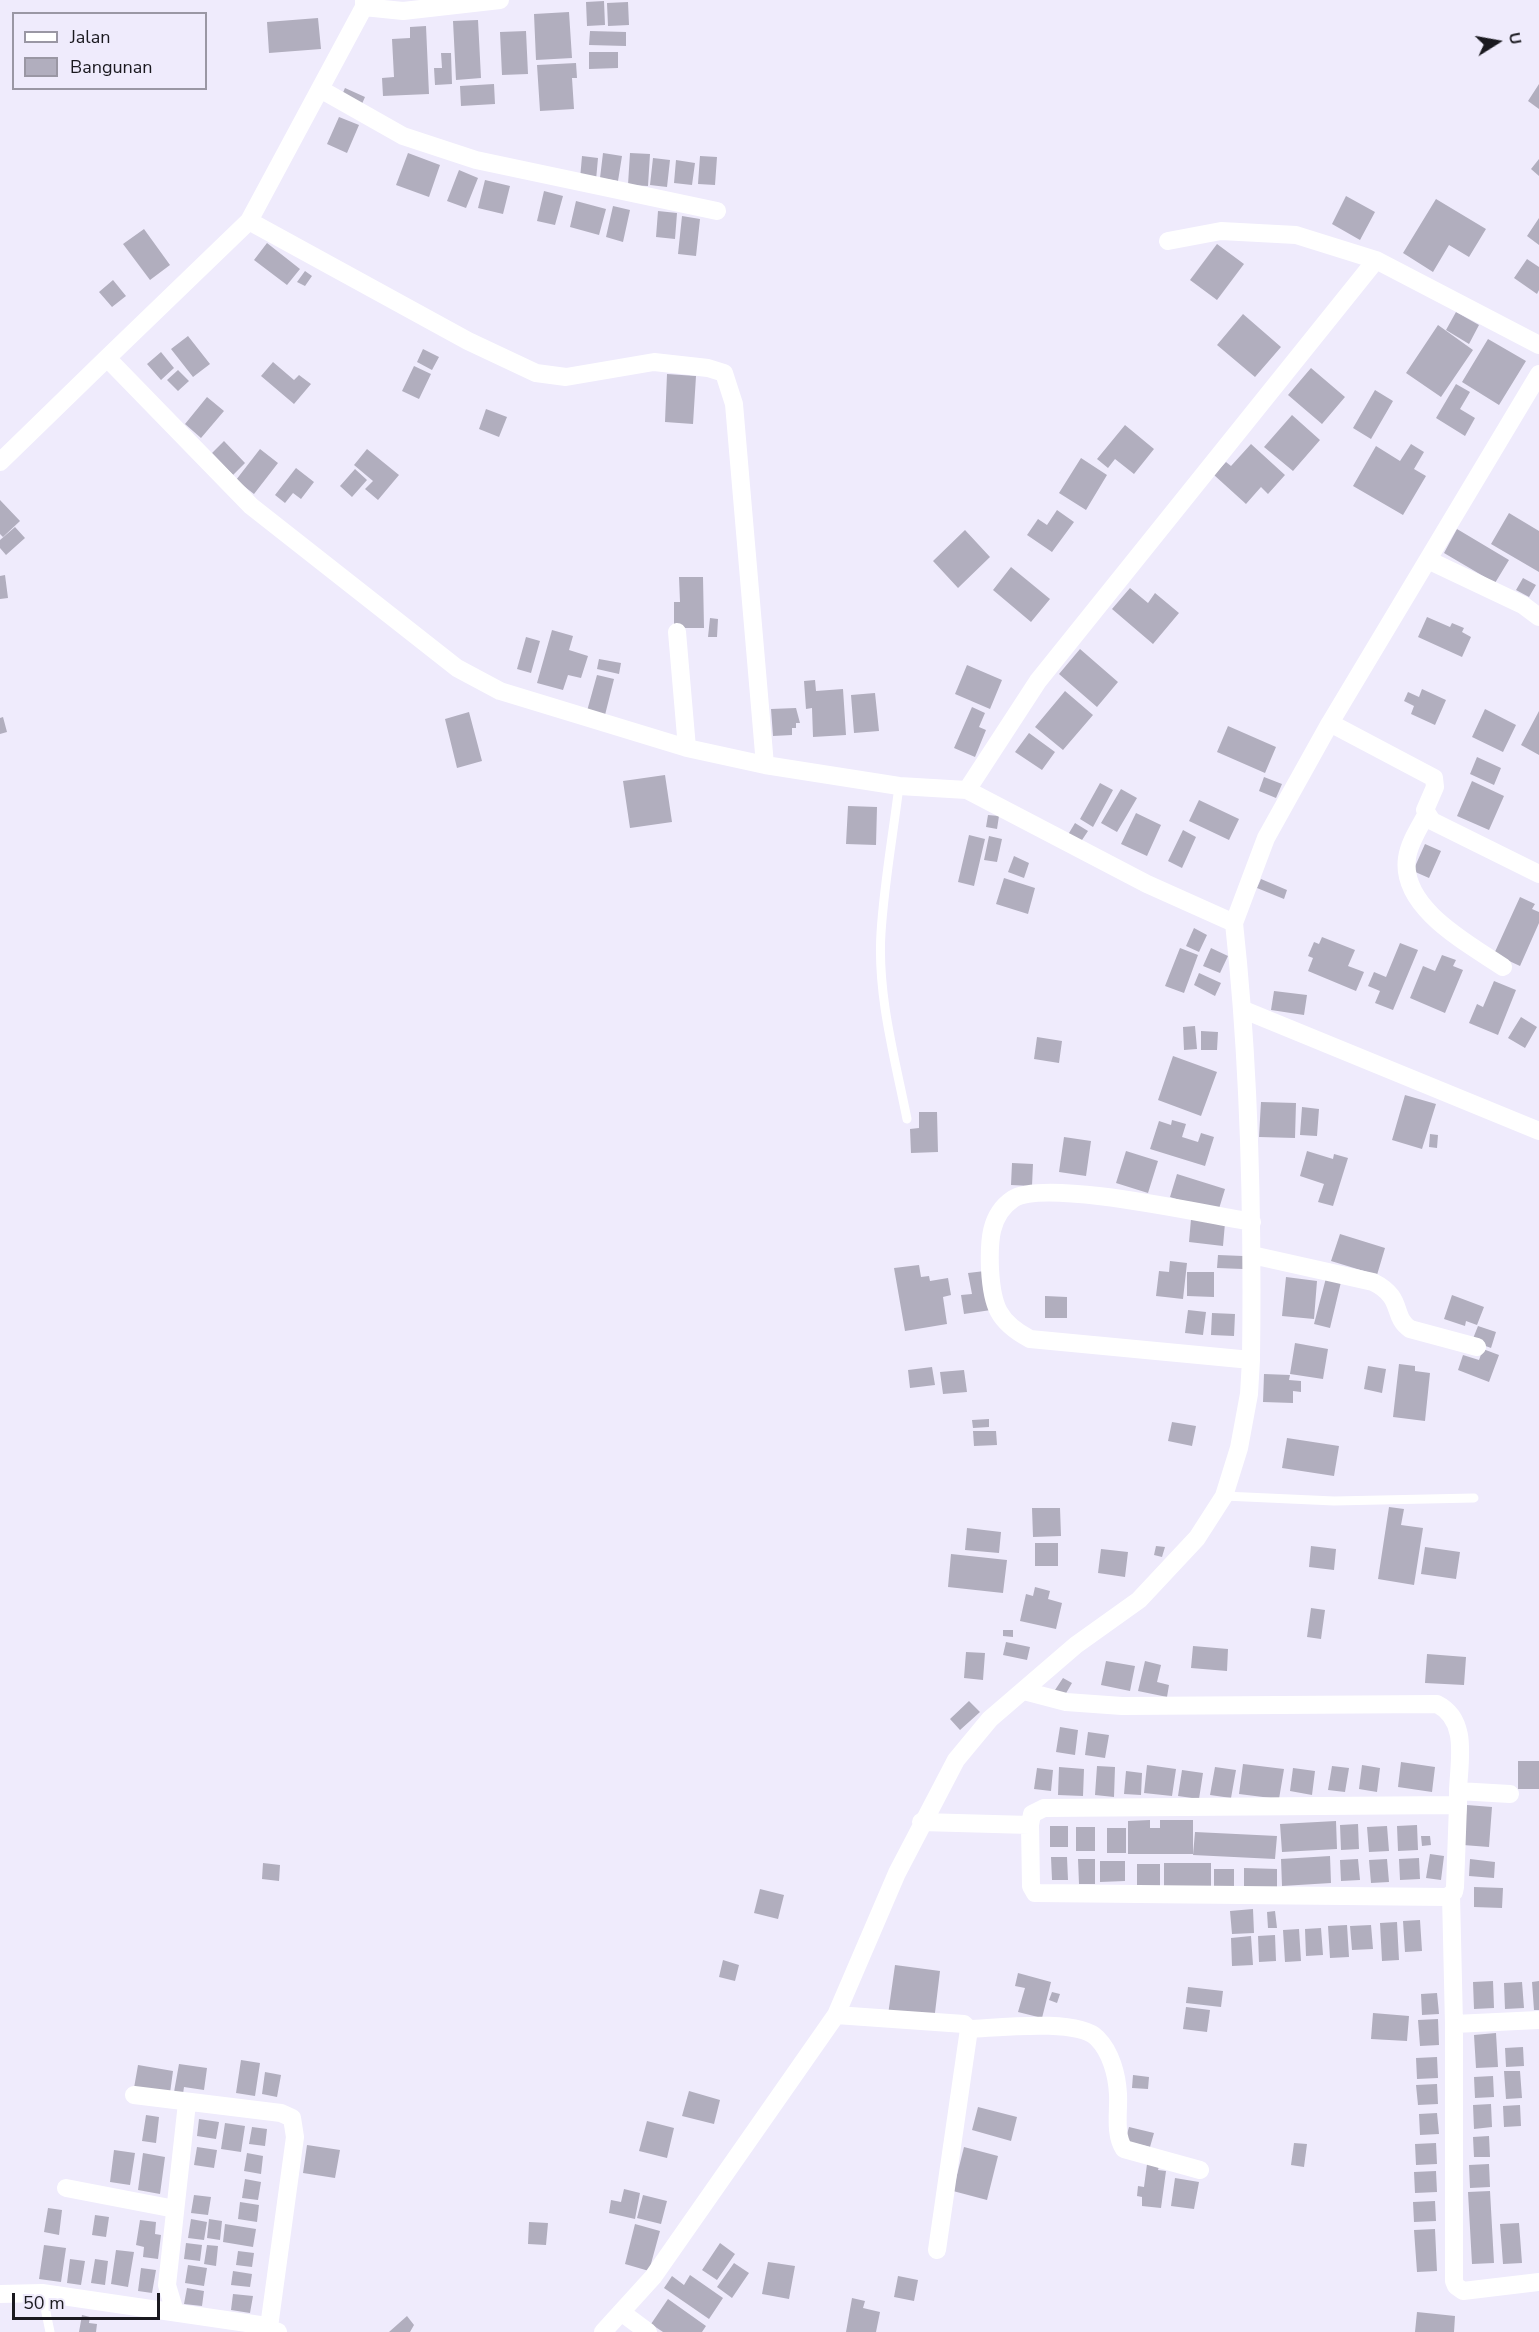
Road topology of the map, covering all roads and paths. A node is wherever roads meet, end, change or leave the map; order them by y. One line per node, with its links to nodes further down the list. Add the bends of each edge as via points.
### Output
1 (500, 0): 2 (street, via 404,11)
2 (364, 3): 3 (street)
3 (320, 89): 4 (street, via 403,136 476,160); 5 (street)
4 (717, 211)
5 (249, 221): 9 (street); 17 (street, via 468,341 536,373 566,377 654,362 724,373 734,404)
6 (1168, 241): 7 (street, via 1221,231 1296,235)
7 (1376, 260): 8 (street); 19 (street, via 1038,681)
8 (1539, 345)
9 (107, 358): 11 (street); 16 (street, via 251,506 457,668 500,691)
10 (1539, 374): 12 (street)
11 (0, 462)
12 (1428, 560): 13 (street); 15 (street)
13 (1539, 617)
14 (677, 632): 16 (street)
15 (1329, 723): 20 (street, via 1434,778); 22 (street, via 1266,838)
16 (687, 748): 17 (street)
17 (765, 765): 18 (street)
18 (899, 786): 19 (street); 25 (lane, via 881,934 882,973)
19 (968, 790): 22 (street, via 1147,884)
20 (1426, 815): 21 (street, via 1488,851); 23 (street, via 1407,857 1411,885 1420,902 1442,926)
21 (1539, 874)
22 (1234, 923): 24 (street)
23 (1503, 967)
24 (1244, 1010): 26 (street); 27 (street)
25 (907, 1119)
26 (1539, 1131)
27 (1252, 1222): 28 (street); 30 (street, via 1102,1197 1034,1193 1015,1198 1001,1210 992,1228 989,1254 991,1287 999,1313 1009,1328 1030,1339)
28 (1252, 1254): 29 (street, via 1373,1282 1393,1296 1402,1322 1410,1329); 30 (street)
29 (1477, 1347)
30 (1251, 1359): 31 (street, via 1239,1448)
31 (1224, 1496): 32 (lane, via 1334,1501); 33 (street, via 1197,1538 1139,1600 1076,1645)
32 (1474, 1498)
33 (1024, 1690): 35 (street, via 1066,1702 1122,1706 1437,1704 1448,1709 1459,1731); 36 (street, via 990,1719 956,1760)
34 (1510, 1794): 35 (street)
35 (1458, 1798): 37 (street, via 1044,1808 1032,1814); 38 (street, via 1455,1887)
36 (921, 1822): 37 (street); 39 (street)
37 (1030, 1825): 38 (street, via 1030,1886 1035,1893)
38 (1451, 1895): 41 (street)
39 (836, 2015): 42 (street, via 964,2024); 52 (street, via 652,2277)
40 (1539, 2020): 41 (street)
41 (1454, 2024): 49 (street, via 1454,2281 1463,2291)
42 (969, 2029): 45 (street, via 1071,2028 1096,2037 1112,2064 1118,2085 1118,2131 1124,2149); 48 (street)
43 (134, 2095): 44 (street)
44 (187, 2103): 47 (street); 54 (street, via 281,2113 294,2124)
45 (1200, 2170)
46 (66, 2188): 47 (street)
47 (175, 2209): 53 (street, via 167,2285)
48 (937, 2250)
49 (1539, 2282)
50 (42, 2293): 51 (street); 53 (street); 55 (lane)
51 (0, 2294)
52 (621, 2312): 56 (street); 57 (street)
53 (175, 2313): 54 (street)
54 (274, 2329)
55 (50, 2332)
56 (603, 2332)
57 (648, 2332)

